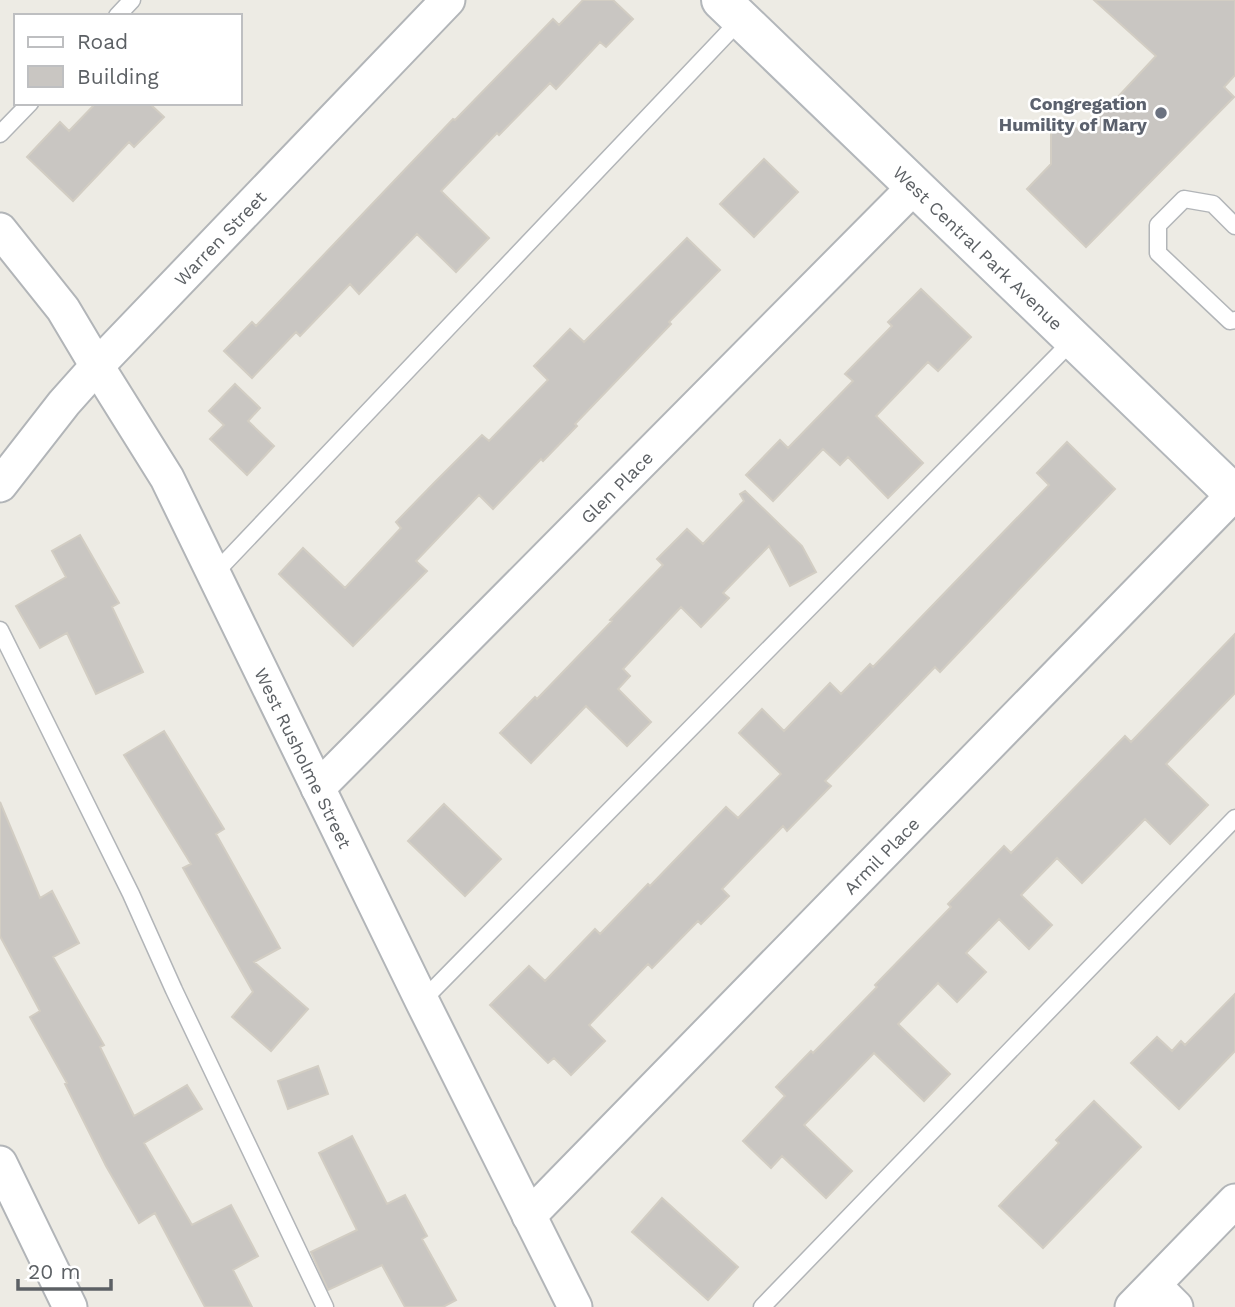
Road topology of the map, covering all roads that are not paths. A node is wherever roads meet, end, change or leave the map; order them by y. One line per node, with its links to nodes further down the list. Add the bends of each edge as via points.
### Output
1 (132, 0): 4 (lane)
2 (448, 0): 12 (street, Warren Street)
3 (731, 9): 7 (main road, West Central Park Avenue); 15 (lane)
4 (119, 14)
5 (28, 105): 6 (lane)
6 (0, 134)
7 (914, 187): 11 (main road, West Central Park Avenue); 17 (street, Glen Place)
8 (1235, 226): 10 (lane, via 1213,204 1184,200 1158,225 1158,253 1230,321)
9 (0, 230): 12 (street, West Rusholme Street, via 63,309)
10 (1235, 320)
11 (1073, 340): 14 (main road, West Central Park Avenue); 19 (lane)
12 (96, 366): 13 (street, Warren Street); 15 (street, West Rusholme Street, via 167,478)
13 (0, 485)
14 (1232, 487): 22 (street, Armil Place)
15 (214, 574): 17 (street, West Rusholme Street)
16 (0, 630): 25 (lane, via 131,894)
17 (318, 788): 19 (street, West Rusholme Street)
18 (1235, 818): 27 (lane)
19 (422, 1001): 22 (street, West Rusholme Street)
20 (0, 1163): 24 (street)
21 (1235, 1201): 23 (street)
22 (529, 1216): 26 (street, West Rusholme Street)
23 (1154, 1300)
24 (70, 1307)
25 (325, 1307)
26 (575, 1307)
27 (762, 1307)

